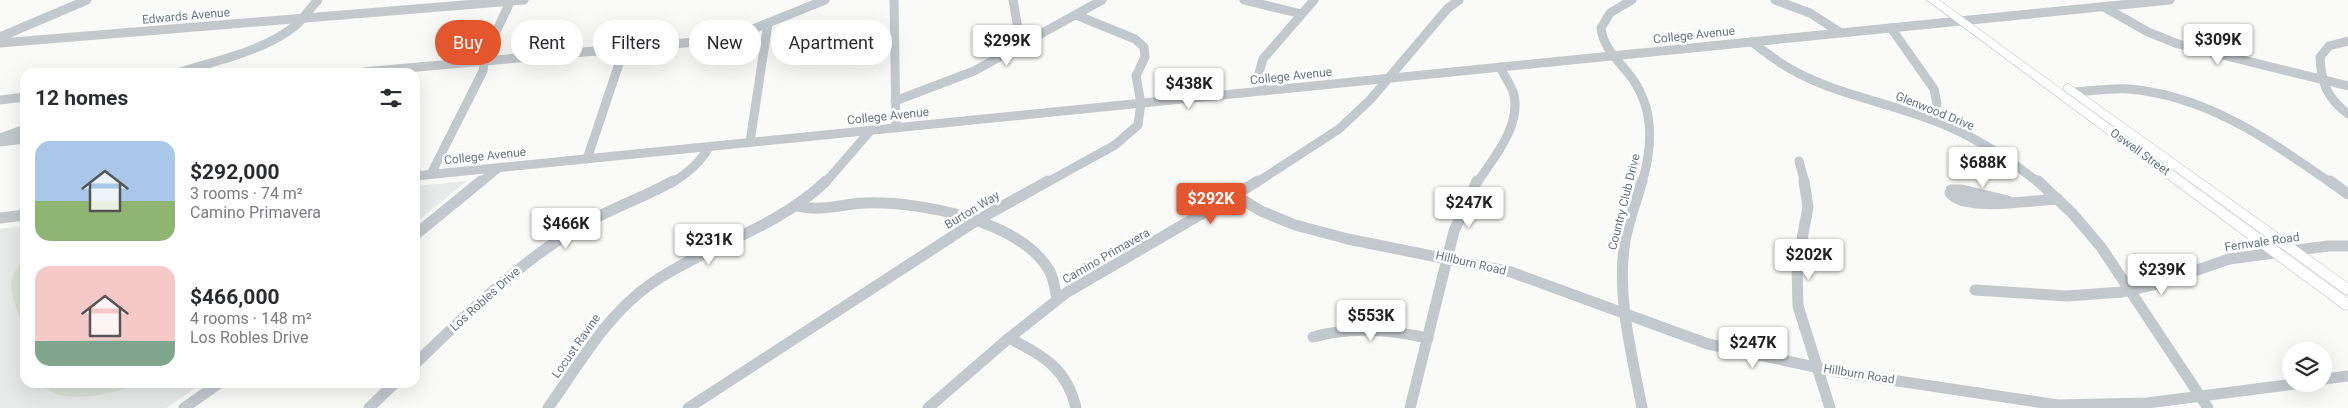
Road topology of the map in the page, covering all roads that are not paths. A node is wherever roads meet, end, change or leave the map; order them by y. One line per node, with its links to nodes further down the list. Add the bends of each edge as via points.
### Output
1 (87, 0): 26 (street)
2 (318, 0): 20 (street)
3 (511, 0): 4 (street, Edwards Avenue); 20 (street, Edwards Avenue); 21 (street)
4 (524, 0)
5 (824, 0): 23 (street)
6 (894, 0): 48 (street)
7 (1013, 0): 31 (street)
8 (1102, 0): 19 (street)
9 (1244, 0): 18 (street)
10 (1314, 0): 18 (street)
11 (1459, 0): 41 (street, Camino Primavera, via 1448,8)
12 (1632, 0): 33 (street, Country Club Drive, via 1609,14 1602,26 1604,40)
13 (1775, 0): 25 (street, via 1810,13)
14 (1932, 0): 22 (main road, Oswell Street)
15 (1946, 0): 22 (main road, Oswell Street)
16 (2170, 0): 17 (street, College Avenue)
17 (2104, 7): 22 (street, College Avenue); 42 (street, via 2178,44)
18 (1302, 14): 44 (street, via 1262,59 1259,73)
19 (1076, 15): 31 (street); 49 (street, Burton Way, via 1130,36 1144,47 1145,57 1136,76)
20 (303, 18): 29 (street, Edwards Avenue); 39 (street, via 273,39)
21 (501, 21)
22 (1968, 21): 24 (street, College Avenue); 45 (main road, Oswell Street); 76 (main road, Oswell Street)
23 (768, 23): 30 (street, via 717,40); 58 (street)
24 (1891, 28): 25 (street, College Avenue); 51 (street, via 1934,89 1937,104)
25 (1841, 33): 28 (street, College Avenue)
26 (0, 37)
27 (2348, 41): 42 (street, via 2329,46 2323,52)
28 (1752, 42): 33 (street, College Avenue); 51 (street, Glenwood Drive, via 1779,64 1810,80)
29 (0, 43)
30 (679, 44)
31 (1021, 46): 48 (street, via 974,72)
32 (593, 52): 34 (street)
33 (1615, 56): 38 (street, College Avenue); 83 (street, Country Club Drive, via 1643,98 1651,134 1649,158 1626,241 1623,289)
34 (501, 60)
35 (448, 65): 40 (street)
36 (484, 65): 63 (street)
37 (619, 65): 60 (street)
38 (1500, 67): 41 (street, College Avenue); 77 (street, via 1514,95 1511,128 1475,185)
39 (193, 68)
40 (411, 68)
41 (1388, 78): 44 (street, College Avenue); 66 (street, Camino Primavera, via 1339,129)
42 (2320, 79): 43 (street); 50 (street, via 2327,95)
43 (2348, 86)
44 (1265, 91): 49 (street, College Avenue)
45 (2074, 92): 65 (street, via 2126,88 2194,102 2237,121); 75 (main road, Oswell Street)
46 (20, 98): 47 (street)
47 (0, 100)
48 (896, 102): 52 (street)
49 (1141, 103): 52 (street, College Avenue); 72 (street, Burton Way, via 1138,125 1115,145)
50 (2348, 114)
51 (1930, 120): 67 (street, Glenwood Drive, via 2008,159)
52 (896, 128): 53 (street, College Avenue)
53 (871, 130): 58 (street, College Avenue); 69 (street, Locust Ravine, via 833,175)
54 (20, 131): 55 (street)
55 (0, 138)
56 (20, 140): 57 (street)
57 (0, 142)
58 (750, 142): 59 (street, College Avenue)
59 (709, 147): 60 (street, College Avenue); 87 (street, Los Robles Drive, via 702,160 685,175 596,218 522,266)
60 (587, 159): 62 (street, College Avenue)
61 (1800, 160): 88 (street, via 1808,207 1796,283 1803,325)
62 (498, 168): 63 (street, College Avenue); 73 (street)
63 (431, 174): 64 (street, College Avenue)
64 (420, 175)
65 (2348, 194)
66 (1236, 196): 77 (street, Hillburn Road, via 1277,218 1316,231); 81 (street, Camino Primavera)
67 (2058, 199): 68 (street); 79 (street, Glenwood Drive, via 2088,229)
68 (2008, 201)
69 (797, 206): 72 (street, via 908,205); 98 (street, Locust Ravine, via 674,270 635,296 594,338)
70 (20, 216): 71 (street)
71 (0, 218)
72 (976, 220): 81 (street, via 1010,237 1040,260 1052,275); 99 (street, Burton Way)
73 (420, 231)
74 (2348, 246): 75 (street, Fernvale Road)
75 (2293, 250): 76 (street, Fernvale Road); 80 (main road, Oswell Street)
76 (2276, 252): 79 (street, Fernvale Road, via 2206,266); 82 (main road, Oswell Street)
77 (1447, 257): 83 (street, Hillburn Road, via 1544,283); 86 (street)
78 (1975, 290): 79 (street, Fernvale Road, via 2067,296)
79 (2131, 290): 95 (street, Glenwood Drive)
80 (2348, 290)
81 (1058, 299): 85 (street, Camino Primavera)
82 (2348, 305)
83 (1626, 315): 88 (street, Hillburn Road, via 1713,345); 103 (street, Country Club Drive)
84 (1313, 337): 86 (street, via 1360,328)
85 (1009, 338): 100 (street, Camino Primavera); 101 (street, via 1054,364 1070,386)
86 (1428, 338): 102 (street)
87 (420, 359)
88 (1817, 368): 94 (street, Hillburn Road); 104 (street)
89 (2348, 376): 90 (street)
90 (2332, 378)
91 (2282, 387): 95 (street, Hillburn Road)
92 (212, 388): 96 (street)
93 (390, 388): 97 (street)
94 (2016, 403): 95 (street, Hillburn Road, via 2117,408)
95 (2204, 403)
96 (184, 408)
97 (369, 408)
98 (548, 408)
99 (688, 408)
100 (928, 408)
101 (1076, 408)
102 (1410, 408)
103 (1642, 408)
104 (1830, 408)

